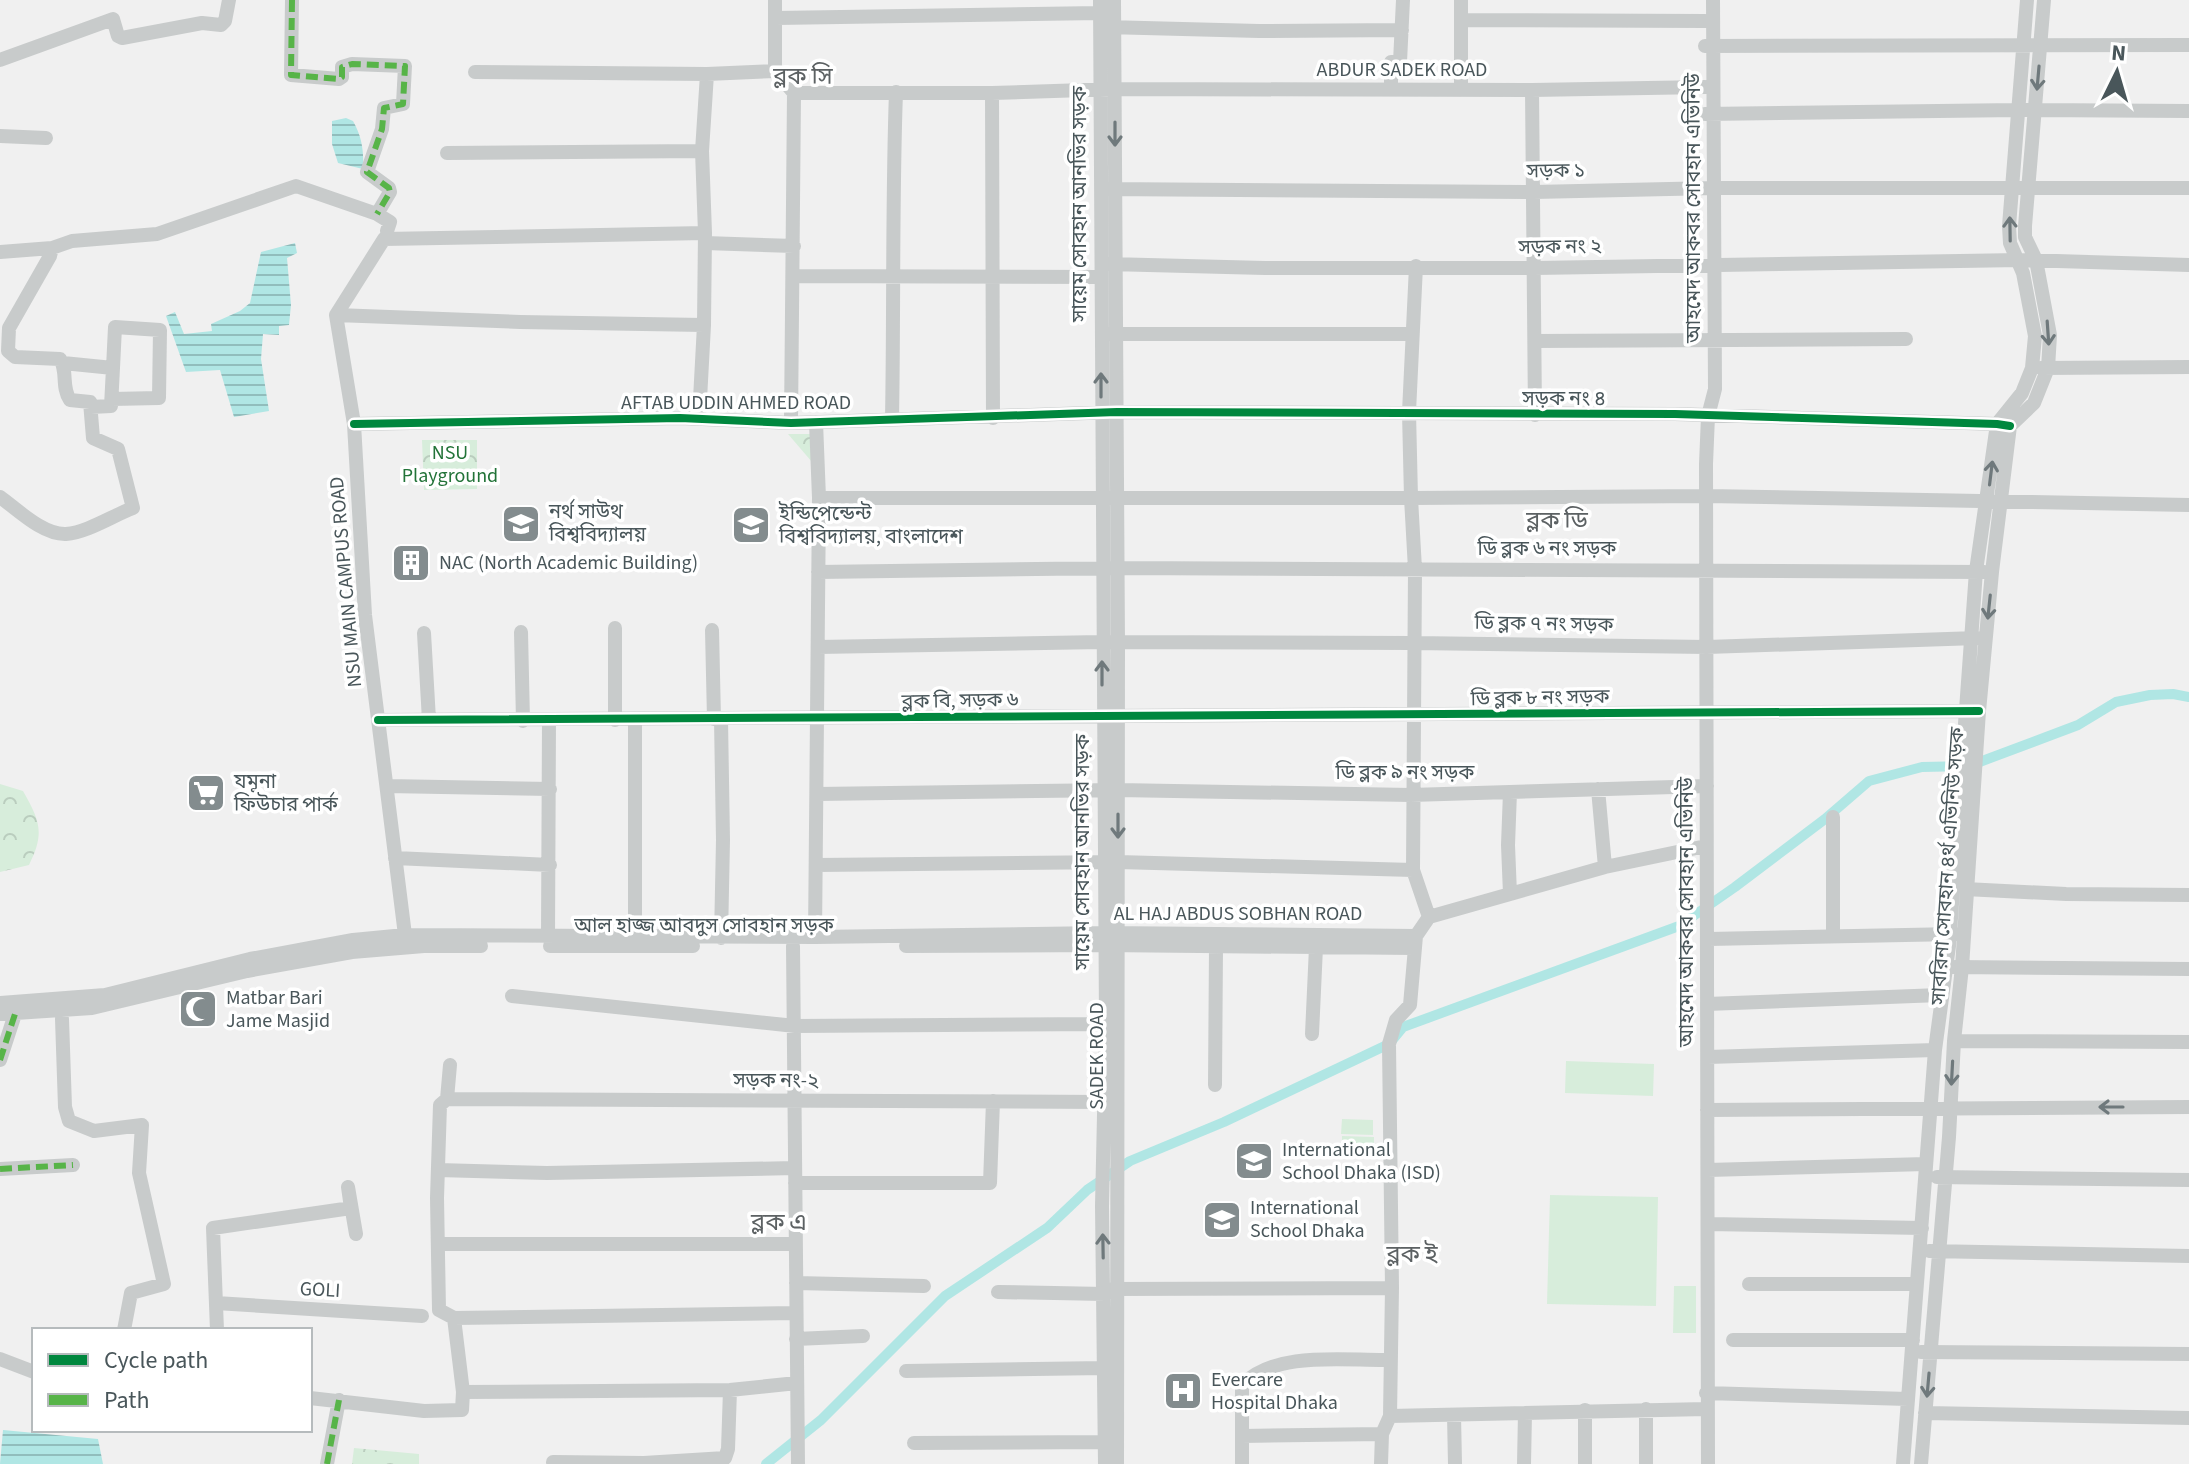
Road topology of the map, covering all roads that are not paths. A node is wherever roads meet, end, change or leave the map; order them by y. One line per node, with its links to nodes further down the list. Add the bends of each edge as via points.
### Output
1 (229, 0): 20 (street, via 221,25 202,23 122,38 113,19)
2 (292, 0): 46 (street, via 291,75 339,79 342,67 352,64 405,66 403,104 384,108 367,168 367,174 390,192)
3 (775, 0): 12 (street)
4 (1114, 0): 11 (street, সায়েম সোবহান আনভির সড়ক)
5 (1403, 0): 15 (street)
6 (1461, 0): 13 (street)
7 (1705, 0): 14 (street, আহমেদ আকবর সোবহান এভিনিউ)
8 (1713, 0): 19 (street, আহমেদ আকবর সোবহান এভিনিউ)
9 (2027, 0): 16 (street)
10 (2044, 0): 17 (street)
11 (1103, 17): 12 (street); 15 (street, via 1259,31); 26 (street, সায়েম সোবহান আনভির সড়ক)
12 (776, 18): 21 (street)
13 (1461, 20): 14 (street); 25 (street)
14 (1705, 21): 19 (street, আহমেদ আকবর সোবহান এভিনিউ)
15 (1402, 30): 27 (street, via 1400,62 1391,62)
16 (2024, 45): 17 (street); 19 (street); 32 (street)
17 (2041, 45): 18 (street); 33 (street, one-way to 33)
18 (2189, 45)
19 (1709, 46): 24 (street, আহমেদ আকবর সোবহান এভিনিউ); 35 (street, আহমেদ আকবর সোবহান এভিনিউ)
20 (0, 60)
21 (775, 71): 23 (street); 30 (street)
22 (475, 72): 23 (street)
23 (707, 74): 38 (street)
24 (1705, 87): 28 (street, ABDUR SADEK ROAD); 35 (street, আহমেদ আকবর সোবহান এভিনিউ)
25 (1461, 89): 27 (street, ABDUR SADEK ROAD); 28 (street, ABDUR SADEK ROAD)
26 (1107, 90): 27 (street, ABDUR SADEK ROAD); 31 (street, ABDUR SADEK ROAD); 43 (street, সায়েম সোবহান আনভির সড়ক)
27 (1391, 90)
28 (1532, 90): 45 (street)
29 (896, 92): 30 (street, ABDUR SADEK ROAD); 31 (street, ABDUR SADEK ROAD); 59 (street)
30 (794, 93): 49 (street)
31 (992, 93): 61 (street)
32 (2018, 110): 33 (street); 35 (street); 44 (street)
33 (2035, 110): 34 (street); 42 (street)
34 (2189, 111)
35 (1709, 114): 40 (street, আহমেদ আকবর সোবহান এভিনিউ)
36 (0, 136): 37 (street)
37 (46, 138)
38 (702, 151): 39 (street); 48 (street)
39 (447, 153)
40 (1709, 188): 44 (street, সড়ক ১); 45 (street, সড়ক ১); 54 (street, আহমেদ আকবর সোবহান এভিনিউ)
41 (2189, 188): 42 (street, সড়ক ১)
42 (2028, 189): 44 (street, সড়ক ১); 53 (street, via 2025,237)
43 (1108, 190): 45 (street, সড়ক ১); 57 (street, সায়েম সোবহান আনভির সড়ক)
44 (2012, 190): 52 (street, one-way to 44, via 2010,243)
45 (1534, 192): 58 (street)
46 (377, 214): 47 (street, via 390,222); 50 (street, via 296,186 157,234 72,241)
47 (386, 235): 48 (street); 62 (street)
48 (705, 238): 49 (street); 63 (street)
49 (794, 246): 60 (street)
50 (52, 248): 51 (street); 69 (street, via 9,328 8,351 15,357)
51 (0, 252)
52 (2020, 260): 53 (street, সড়ক নং ২); 54 (street, সড়ক নং ২); 72 (street)
53 (2036, 260): 55 (street, সড়ক নং ২); 72 (street, one-way to 72, via 2050,335)
54 (1710, 264): 58 (street, সড়ক নং ২); 67 (street, আহমেদ আকবর সোবহান এভিনিউ)
55 (2189, 265)
56 (1416, 266): 57 (street, সড়ক নং ২); 58 (street, সড়ক নং ২); 65 (street)
57 (1105, 268): 61 (street, সড়ক নং ২); 64 (street, সায়েম সোবহান আনভির সড়ক)
58 (1535, 268): 68 (street)
59 (894, 275): 60 (street, সড়ক নং ২); 61 (street, সড়ক নং ২); 82 (street)
60 (794, 276): 84 (street)
61 (994, 276): 81 (street)
62 (336, 315): 63 (street); 85 (street, NSU MAIN CAMPUS ROAD)
63 (704, 325): 80 (street)
64 (1108, 334): 65 (street); 75 (street, সায়েম সোবহান আনভির সড়ক, one-way to 64); 76 (street)
65 (1412, 334): 77 (street)
66 (1906, 339): 67 (street)
67 (1710, 340): 68 (street); 79 (street, আহমেদ আকবর সোবহান এভিনিউ)
68 (1535, 341): 78 (street)
69 (63, 363): 71 (street); 74 (street, via 65,394 70,400 88,401)
70 (2189, 367): 72 (street)
71 (113, 368): 73 (street); 73 (street, via 115,327 160,330 159,398)
72 (2040, 368): 86 (street)
73 (112, 399): 74 (street, via 111,406)
74 (91, 407): 88 (street, via 93,438 118,449 133,508 67,534 49,531)
75 (1101, 412): 76 (street, AFTAB UDDIN AHMED ROAD); 81 (street, AFTAB UDDIN AHMED ROAD); 90 (street, সায়েম সোবহান আনভির সড়ক)
76 (1117, 412): 77 (street, সড়ক নং ৪); 91 (street)
77 (1409, 412): 78 (street, সড়ক নং ৪); 92 (street)
78 (1535, 415): 79 (street, সড়ক নং ৪)
79 (1708, 416): 86 (street, সড়ক নং ৪); 87 (street, আহমেদ আকবর সোবহান এভিনিউ)
80 (699, 418): 84 (street, AFTAB UDDIN AHMED ROAD); 85 (street, AFTAB UDDIN AHMED ROAD)
81 (993, 418): 82 (street, AFTAB UDDIN AHMED ROAD)
82 (892, 419): 83 (street, AFTAB UDDIN AHMED ROAD)
83 (816, 422): 84 (street, AFTAB UDDIN AHMED ROAD); 89 (street)
84 (791, 423)
85 (354, 424): 120 (street, NSU MAIN CAMPUS ROAD, via 365,615)
86 (2004, 425): 93 (street, সাবরিনা সোবহান ৪র্থ এভিনিউ সড়ক, one-way to 86); 94 (street, সাবরিনা সোবহান ৪র্থ এভিনিউ সড়ক)
87 (1707, 496): 92 (street); 93 (street); 99 (street, আহমেদ আকবর সোবহান এভিনিউ)
88 (0, 497)
89 (819, 498): 90 (street); 101 (street)
90 (1102, 498): 91 (street); 97 (street, সায়েম সোবহান আনভির সড়ক)
91 (1117, 498): 92 (street); 96 (street)
92 (1411, 498): 98 (street)
93 (1987, 500): 94 (street); 100 (street, সাবরিনা সোবহান ৪র্থ এভিনিউ সড়ক)
94 (2003, 501): 95 (street); 102 (street, সাবরিনা সোবহান ৪র্থ এভিনিউ সড়ক)
95 (2189, 505)
96 (1118, 568): 97 (street, ডি ব্লক ৬ নং সড়ক); 98 (street, ডি ব্লক ৬ নং সড়ক); 109 (street)
97 (1102, 569): 101 (street, ডি ব্লক ৬ নং সড়ক); 108 (street, সায়েম সোবহান আনভির সড়ক)
98 (1415, 569): 99 (street, ডি ব্লক ৬ নং সড়ক); 110 (street)
99 (1706, 569): 100 (street, ডি ব্লক ৬ নং সড়ক); 112 (street, আহমেদ আকবর সোবহান এভিনিউ)
100 (1976, 571): 102 (street, ডি ব্লক ৬ নং সড়ক); 107 (street, সাবরিনা সোবহান ৪র্থ এভিনিউ সড়ক)
101 (818, 572): 111 (street)
102 (1992, 572): 107 (street, সাবরিনা সোবহান ৪র্থ এভিনিউ সড়ক, one-way to 107)
103 (615, 628): 123 (street)
104 (712, 630): 118 (street)
105 (521, 632): 125 (street)
106 (424, 633): 121 (street)
107 (1978, 638): 112 (street, ডি ব্লক ৭ নং সড়ক); 113 (street, সাবরিনা সোবহান ৪র্থ এভিনিউ সড়ক)
108 (1102, 642): 109 (street, ডি ব্লক ৭ নং সড়ক); 111 (street, ডি ব্লক ৭ নং সড়ক); 115 (street, সায়েম সোবহান আনভির সড়ক, one-way to 108)
109 (1118, 643): 110 (street, ডি ব্লক ৭ নং সড়ক); 116 (street)
110 (1413, 643): 112 (street, ডি ব্লক ৭ নং সড়ক); 117 (street)
111 (818, 647): 119 (street)
112 (1707, 647): 114 (street, আহমেদ আকবর সোবহান এভিনিউ)
113 (1972, 711): 114 (street, ডি ব্লক ৮ নং সড়ক); 126 (street, সাবরিনা সোবহান ৪র্থ এভিনিউ সড়ক)
114 (1707, 712): 117 (street, ডি ব্লক ৮ নং সড়ক); 128 (street, আহমেদ আকবর সোবহান এভিনিউ)
115 (1102, 715): 116 (street, ডি ব্লক ৮ নং সড়ক); 119 (street, ব্লক বি, সড়ক ৬); 131 (street, সায়েম সোবহান আনভির সড়ক)
116 (1118, 715): 117 (street, ডি ব্লক ৮ নং সড়ক); 131 (street)
117 (1412, 716): 134 (street)
118 (718, 719): 119 (street, ব্লক বি, সড়ক ৬); 124 (street, ব্লক বি, সড়ক ৬); 154 (street)
119 (818, 719): 133 (street)
120 (378, 720): 121 (street, ব্লক বি, সড়ক ৬); 127 (street, NSU MAIN CAMPUS ROAD)
121 (429, 720): 125 (street, ব্লক বি, সড়ক ৬)
122 (549, 720): 123 (street, ব্লক বি, সড়ক ৬); 125 (street, ব্লক বি, সড়ক ৬); 129 (street)
123 (615, 720): 124 (street, ব্লক বি, সড়ক ৬)
124 (635, 720): 150 (street)
125 (523, 721)
126 (1968, 775): 143 (street, সাবরিনা সোবহান ৪র্থ এভিনিউ সড়ক); 148 (street, সাবরিনা সোবহান ৪র্থ এভিনিউ সড়ক)
127 (387, 786): 129 (street); 137 (street, NSU MAIN CAMPUS ROAD)
128 (1707, 786): 130 (street, ডি ব্লক ৯ নং সড়ক); 136 (street, আহমেদ আকবর সোবহান এভিনিউ)
129 (550, 789): 139 (street)
130 (1598, 789): 132 (street, ডি ব্লক ৯ নং সড়ক); 141 (street)
131 (1110, 790): 133 (street, ডি ব্লক ৯ নং সড়ক); 134 (street, ডি ব্লক ৯ নং সড়ক); 138 (street, সায়েম সোবহান আনভির সড়ক)
132 (1510, 792): 134 (street, ডি ব্লক ৯ নং সড়ক); 144 (street)
133 (817, 794): 140 (street)
134 (1411, 795): 142 (street)
135 (1833, 817): 151 (street)
136 (1706, 846): 141 (street); 147 (street, আহমেদ আকবর সোবহান এভিনিউ)
137 (395, 858): 139 (street); 149 (street, NSU MAIN CAMPUS ROAD)
138 (1110, 863): 140 (street); 142 (street); 155 (street, সায়েম সোবহান আনভির সড়ক)
139 (550, 865): 152 (street)
140 (817, 865): 153 (street)
141 (1605, 867): 144 (street)
142 (1413, 870): 146 (street)
143 (1965, 889): 145 (street); 148 (street, সাবরিনা সোবহান ৪র্থ এভিনিউ সড়ক)
144 (1510, 894): 146 (street)
145 (2189, 895)
146 (1429, 917): 156 (street)
147 (1708, 932): 151 (street); 166 (street, আহমেদ আকবর সোবহান এভিনিউ)
148 (1957, 934): 151 (street); 160 (street, সাবরিনা সোবহান ৪র্থ এভিনিউ সড়ক); 161 (street, সাবরিনা সোবহান ৪র্থ এভিনিউ সড়ক)
149 (405, 935): 152 (street, AL HAJ ABDUS SOBHAN ROAD); 165 (street, AL HAJ ABDUS SOBHAN ROAD, via 246,960 105,995)
150 (635, 935): 152 (street, AL HAJ ABDUS SOBHAN ROAD); 154 (street, AL HAJ ABDUS SOBHAN ROAD)
151 (1833, 936)
152 (548, 937)
153 (815, 937): 154 (street, AL HAJ ABDUS SOBHAN ROAD); 155 (street, AL HAJ ABDUS SOBHAN ROAD)
154 (721, 938)
155 (1110, 939): 156 (street, AL HAJ ABDUS SOBHAN ROAD); 157 (street, আল হাজ্জ আবদুস সোবহান সড়ক); 158 (street, আল হাজ্জ আবদুস সোবহান সড়ক); 169 (street, সায়েম সোবহান আনভির সড়ক); 187 (street, SADEK ROAD)
156 (1415, 942): 159 (street, আল হাজ্জ আবদুস সোবহান সড়ক); 210 (street, via 1410,1005 1396,1020 1389,1044)
157 (793, 946): 167 (street, আল হাজ্জ আবদুস সোবহান সড়ক, via 377,949 247,971 92,1008); 170 (street)
158 (1216, 947): 159 (street, আল হাজ্জ আবদুস সোবহান সড়ক); 178 (street)
159 (1316, 947): 171 (street)
160 (1946, 967): 161 (street); 163 (street, সাবরিনা সোবহান ৪র্থ এভিনিউ সড়ক)
161 (1962, 967): 162 (street); 172 (street, সাবরিনা সোবহান ৪র্থ এভিনিউ সড়ক)
162 (2189, 969)
163 (1940, 995): 166 (street); 174 (street, সাবরিনা সোবহান ৪র্থ এভিনিউ সড়ক)
164 (512, 996): 170 (street)
165 (0, 1003)
166 (1707, 1004): 175 (street, আহমেদ আকবর সোবহান এভিনিউ)
167 (7, 1014): 176 (street)
168 (62, 1019): 217 (street, via 69,1121 94,1131 142,1125 139,1173 164,1284 131,1293)
169 (1106, 1024): 170 (street); 182 (street, সায়েম সোবহান আনভির সড়ক)
170 (795, 1026): 181 (street)
171 (1312, 1034)
172 (1954, 1041): 173 (street); 184 (street, সাবরিনা সোবহান ৪র্থ এভিনিউ সড়ক, one-way to 184)
173 (2189, 1042)
174 (1935, 1050): 175 (street); 183 (street, সাবরিনা সোবহান ৪র্থ এভিনিউ সড়ক)
175 (1708, 1057): 186 (street, আহমেদ আকবর সোবহান এভিনিউ)
176 (0, 1060)
177 (450, 1065): 179 (street)
178 (1215, 1085)
179 (447, 1099): 181 (street, সড়ক নং-২); 190 (street, via 440,1105)
180 (993, 1101): 181 (street, সড়ক নং-২); 182 (street, সড়ক নং-২); 193 (street, via 990,1183)
181 (794, 1102): 193 (street)
182 (1104, 1102): 187 (street, সায়েম সোবহান আনভির সড়ক)
183 (1930, 1107): 184 (street); 186 (street); 192 (street, সাবরিনা সোবহান ৪র্থ এভিনিউ সড়ক)
184 (1950, 1107): 185 (street, one-way to 184); 194 (street, সাবরিনা সোবহান ৪র্থ এভিনিউ সড়ক)
185 (2189, 1107)
186 (1707, 1110): 191 (street, আহমেদ আকবর সোবহান এভিনিউ)
187 (1110, 1141): 211 (street, সায়েম সোবহান আনভির সড়ক, one-way to 187, via 1102,1206); 211 (street, SADEK ROAD, via 1118,1200)
188 (73, 1165): 189 (street)
189 (0, 1169)
190 (438, 1170): 193 (street); 201 (street)
191 (1708, 1170): 192 (street); 198 (street, আহমেদ আকবর সোবহান এভিনিউ)
192 (1926, 1170): 194 (street); 199 (street, সাবরিনা সোবহান ৪র্থ এভিনিউ সড়ক)
193 (795, 1176): 202 (street)
194 (1944, 1177): 195 (street); 204 (street, সাবরিনা সোবহান ৪র্থ এভিনিউ সড়ক)
195 (2189, 1180)
196 (348, 1187): 197 (street)
197 (351, 1208): 200 (street); 213 (street, via 213,1228)
198 (1708, 1224): 199 (street); 233 (street, আহমেদ আকবর সোবহান এভিনিউ)
199 (1922, 1228): 203 (street, সাবরিনা সোবহান ৪র্থ এভিনিউ সড়ক)
200 (356, 1234)
201 (438, 1244): 202 (street); 216 (street, via 439,1310)
202 (796, 1244): 206 (street)
203 (1920, 1251): 204 (street); 208 (street, সাবরিনা সোবহান ৪র্থ এভিনিউ সড়ক)
204 (1938, 1251): 205 (street); 223 (street, সাবরিনা সোবহান ৪র্থ এভিনিউ সড়ক)
205 (2189, 1256)
206 (796, 1283): 209 (street); 214 (street)
207 (1749, 1284): 208 (street)
208 (1917, 1284): 222 (street, সাবরিনা সোবহান ৪র্থ এভিনিউ সড়ক)
209 (924, 1286)
210 (1392, 1288): 211 (street); 226 (street)
211 (1109, 1291): 212 (street); 227 (street, সায়েম সোবহান আনভির সড়ক); 254 (street, SADEK ROAD)
212 (998, 1292)
213 (216, 1303): 215 (street, GOLI); 218 (street)
214 (796, 1313): 216 (street); 220 (street)
215 (422, 1316)
216 (454, 1318): 232 (street)
217 (124, 1328)
218 (217, 1328)
219 (863, 1336): 220 (street)
220 (796, 1339): 230 (street)
221 (1733, 1340): 222 (street)
222 (1913, 1346): 223 (street); 235 (street, সাবরিনা সোবহান ৪র্থ এভিনিউ সড়ক)
223 (1930, 1353): 224 (street); 241 (street, সাবরিনা সোবহান ৪র্থ এভিনিউ সড়ক, one-way to 241)
224 (2189, 1354)
225 (0, 1359): 228 (street)
226 (1390, 1360): 243 (street); 246 (street, via 1266,1367 1242,1385)
227 (1105, 1368): 229 (street); 247 (street, সায়েম সোবহান আনভির সড়ক)
228 (32, 1371)
229 (906, 1371)
230 (797, 1383): 231 (street); 252 (street)
231 (730, 1390): 232 (street); 250 (street, via 725,1458)
232 (463, 1392): 236 (street, via 462,1410 424,1411)
233 (1706, 1393): 235 (street); 238 (street, আহমেদ আকবর সোবহান এভিনিউ)
234 (312, 1398): 236 (street)
235 (1908, 1399): 262 (street, সাবরিনা সোবহান ৪র্থ এভিনিউ সড়ক)
236 (339, 1400): 251 (street)
237 (1646, 1409): 238 (street); 239 (street); 260 (street)
238 (1706, 1409): 261 (street, আহমেদ আকবর সোবহান এভিনিউ)
239 (1585, 1410): 240 (street); 259 (street)
240 (1525, 1413): 242 (street); 258 (street)
241 (1925, 1413): 244 (street); 263 (street, সাবরিনা সোবহান ৪র্থ এভিনিউ সড়ক)
242 (1454, 1415): 243 (street); 257 (street)
243 (1390, 1416): 245 (street)
244 (2189, 1418)
245 (1382, 1434): 246 (street); 256 (street)
246 (1242, 1436): 255 (street)
247 (1105, 1442): 248 (street); 253 (street, সায়েম সোবহান আনভির সড়ক)
248 (914, 1443)
249 (553, 1462): 250 (street)
250 (644, 1463)
251 (327, 1464)
252 (798, 1464)
253 (1105, 1464)
254 (1117, 1464)
255 (1242, 1464)
256 (1381, 1464)
257 (1455, 1464)
258 (1524, 1464)
259 (1585, 1464)
260 (1646, 1464)
261 (1708, 1464)
262 (1903, 1464)
263 (1921, 1464)

